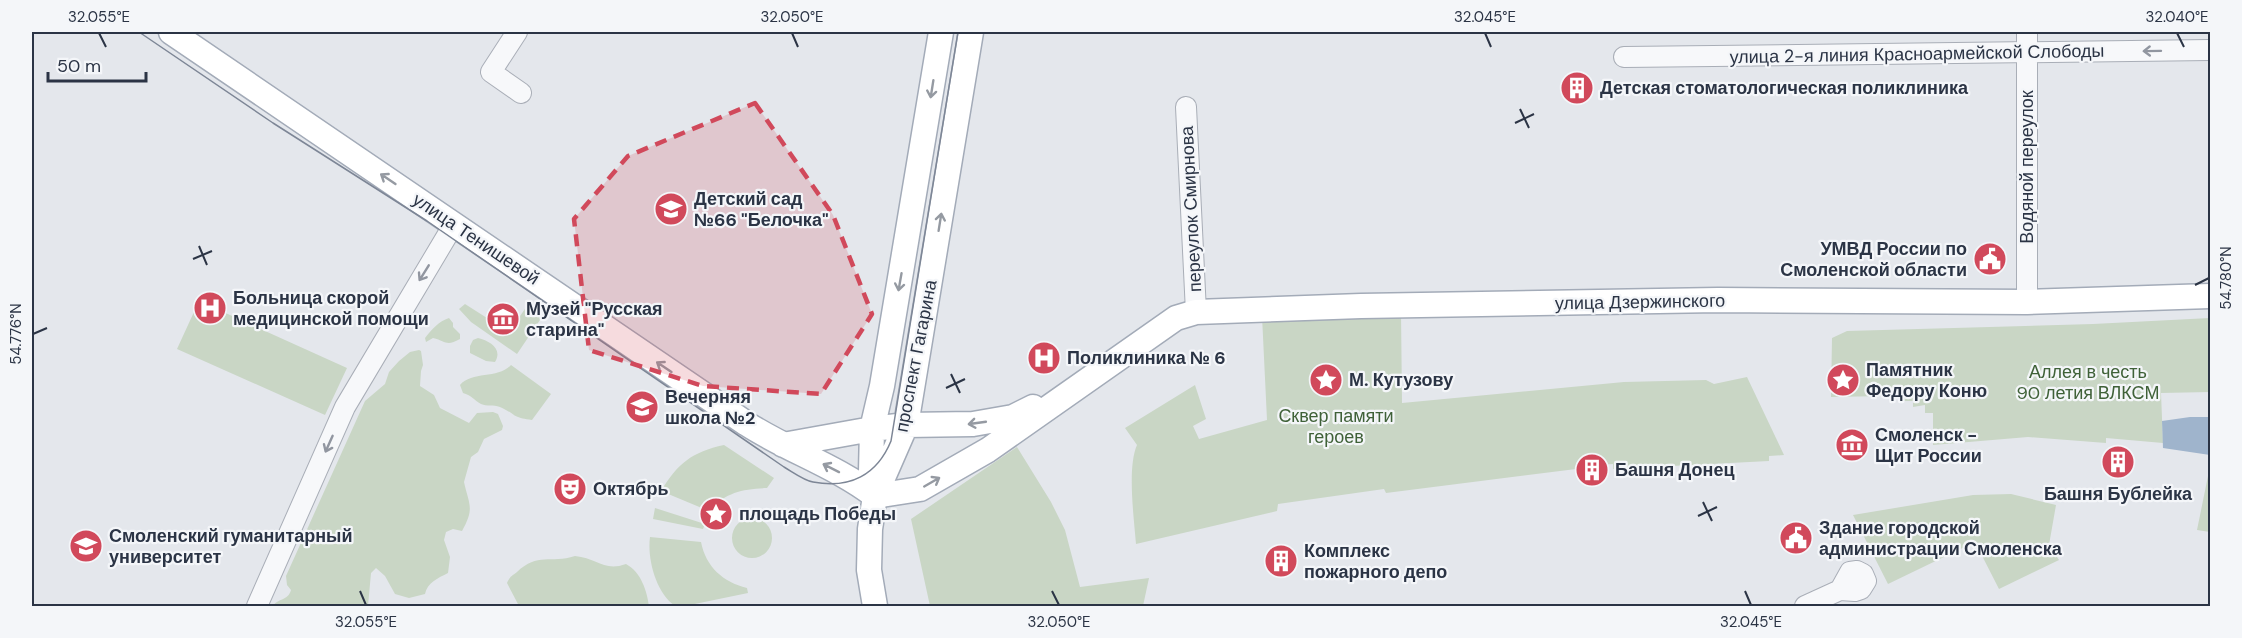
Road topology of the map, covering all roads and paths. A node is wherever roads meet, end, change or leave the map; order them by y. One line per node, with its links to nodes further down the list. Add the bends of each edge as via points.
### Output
1 (171, 32): 11 (main road, улица Тенишевой, one-way to 1)
2 (516, 32): 9 (street, via 491,72)
3 (941, 32): 17 (main road, проспект Гагарина, one-way to 17)
4 (971, 32): 16 (main road, проспект Гагарина, one-way to 4)
5 (2027, 32): 7 (street, Водяной переулок)
6 (2211, 50): 7 (street, улица 2-я линия Красноармейской Слободы, one-way to 7)
7 (2028, 52): 8 (street, улица 2-я линия Красноармейской Слободы); 13 (street, Водяной переулок)
8 (1624, 57)
9 (521, 93)
10 (1186, 107): 14 (street, переулок Смирнова)
11 (454, 224): 18 (main road, улица Тенишевой, one-way to 11); 21 (street, one-way to 21, via 345,407)
12 (2211, 296): 13 (main road, улица Дзержинского)
13 (2027, 302): 14 (main road, улица Дзержинского, via 1719,300)
14 (1196, 312): 15 (main road, улица Дзержинского, via 1176,318)
15 (1089, 380): 16 (main road, улица Дзержинского, one-way to 16, via 1013,417 973,424); 19 (main road, улица Дзержинского, one-way to 15, via 920,489 988,450)
16 (906, 425): 17 (main road, улица Дзержинского); 19 (main road, проспект Гагарина)
17 (872, 429): 18 (main road, улица Дзержинского); 19 (main road, проспект Гагарина, via 871,472)
18 (783, 445): 19 (main road, улица Тенишевой, one-way to 18, via 854,479)
19 (876, 496): 22 (main road, via 869,570)
20 (1858, 595): 23 (street)
21 (257, 606)
22 (875, 606)
23 (1805, 606)

